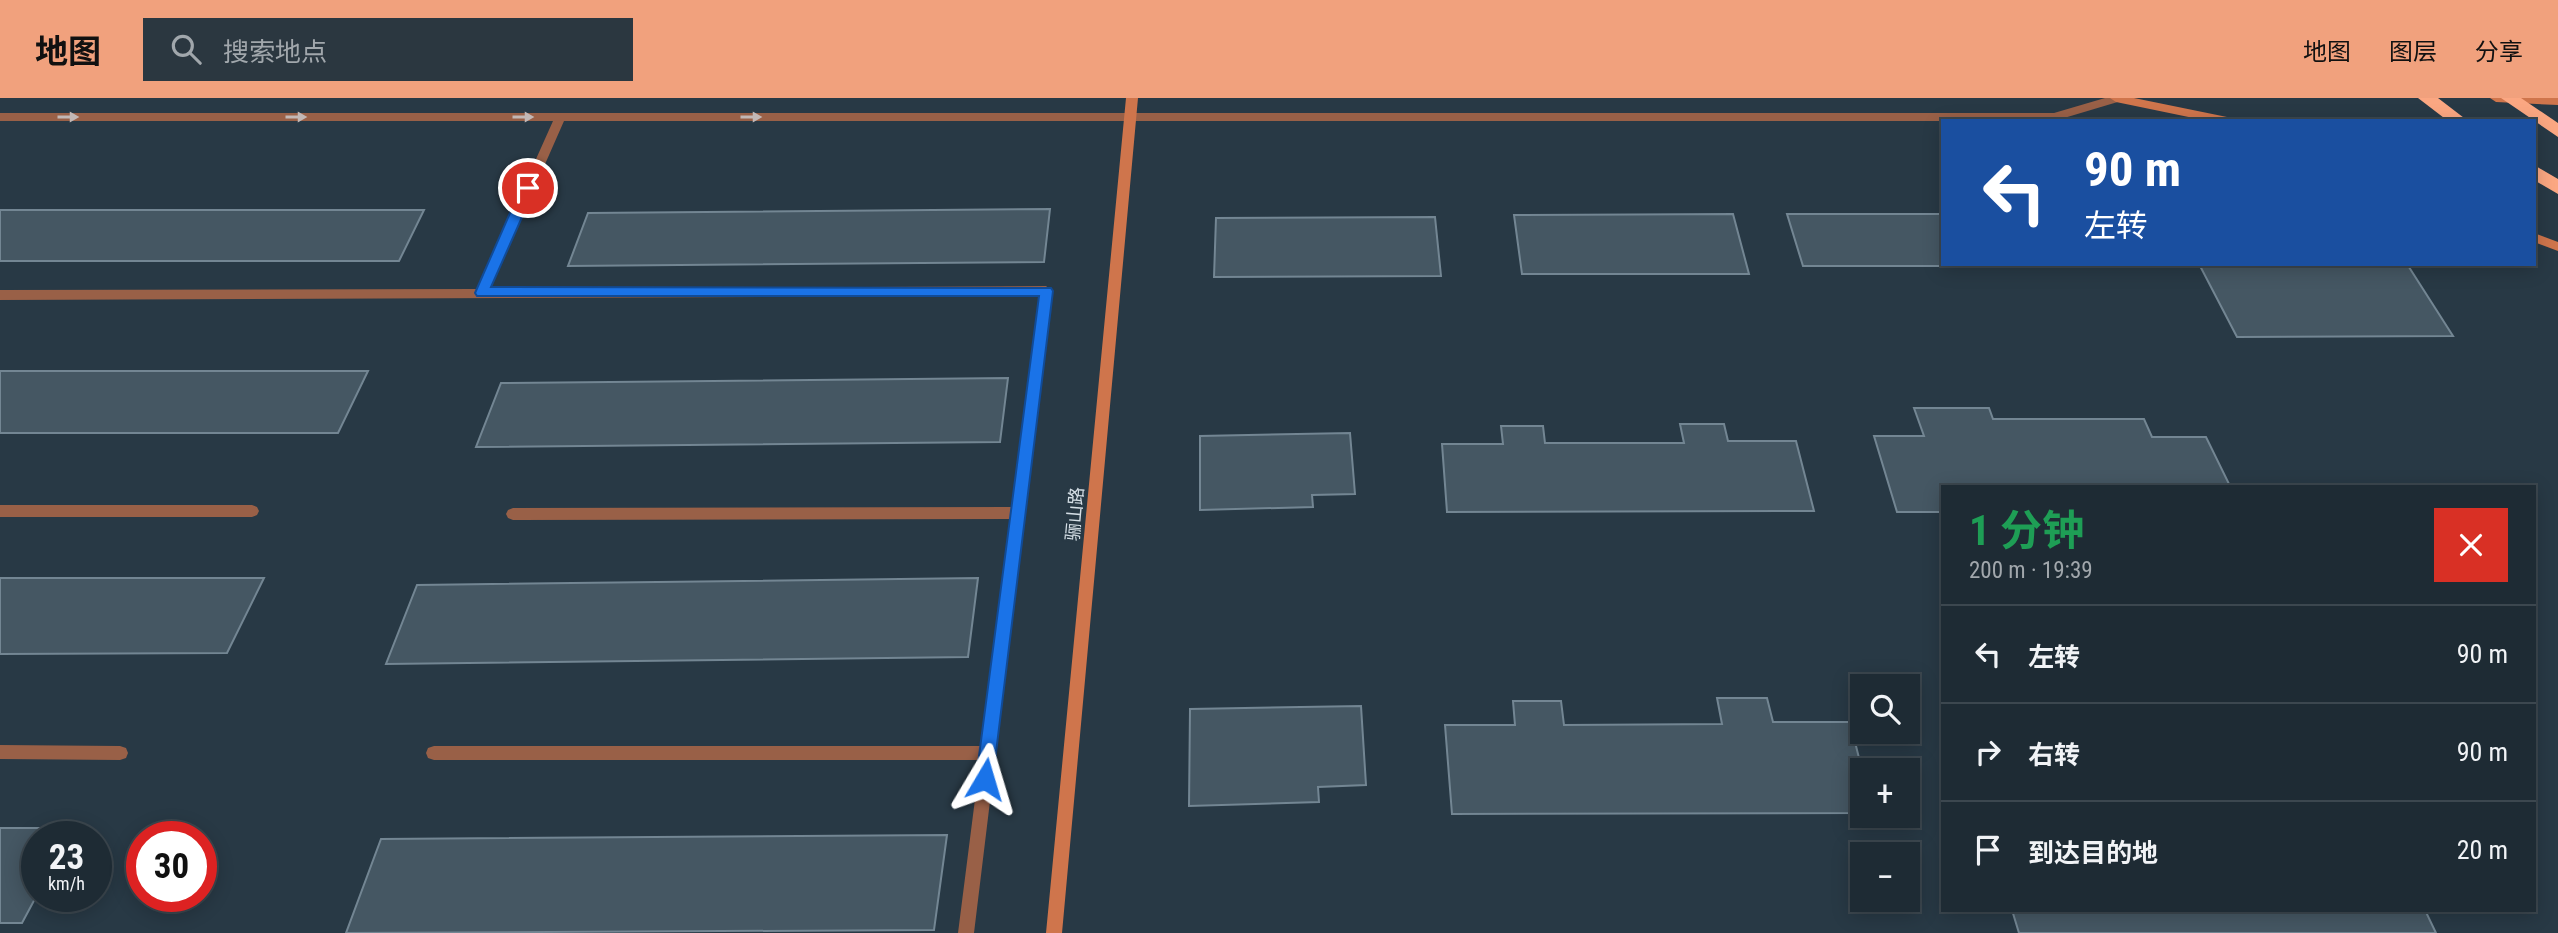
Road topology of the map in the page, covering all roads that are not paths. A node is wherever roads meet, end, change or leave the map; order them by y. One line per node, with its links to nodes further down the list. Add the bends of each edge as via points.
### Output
1 (1132, 98): 8 (street, 骊山路)
2 (2117, 98): 8 (street, via 2054,117); 9 (street)
3 (2426, 98): 10 (highway)
4 (2506, 99): 5 (street); 11 (highway)
5 (2558, 101)
6 (0, 117): 7 (street, one-way to 7)
7 (560, 117): 8 (street, one-way to 8); 16 (street)
8 (1133, 117): 27 (street, 骊山路)
9 (2217, 119)
10 (2457, 119)
11 (2558, 131)
12 (2536, 172): 13 (highway)
13 (2558, 188)
14 (2536, 238): 15 (street)
15 (2558, 247)
16 (482, 293): 17 (street); 20 (street, via 1046,291)
17 (0, 295)
18 (0, 511): 19 (street)
19 (252, 511)
20 (1019, 513): 21 (street); 25 (street)
21 (513, 514)
22 (0, 752): 23 (street)
23 (120, 753)
24 (434, 753): 25 (street)
25 (989, 753): 26 (street)
26 (966, 933)
27 (1054, 933)

